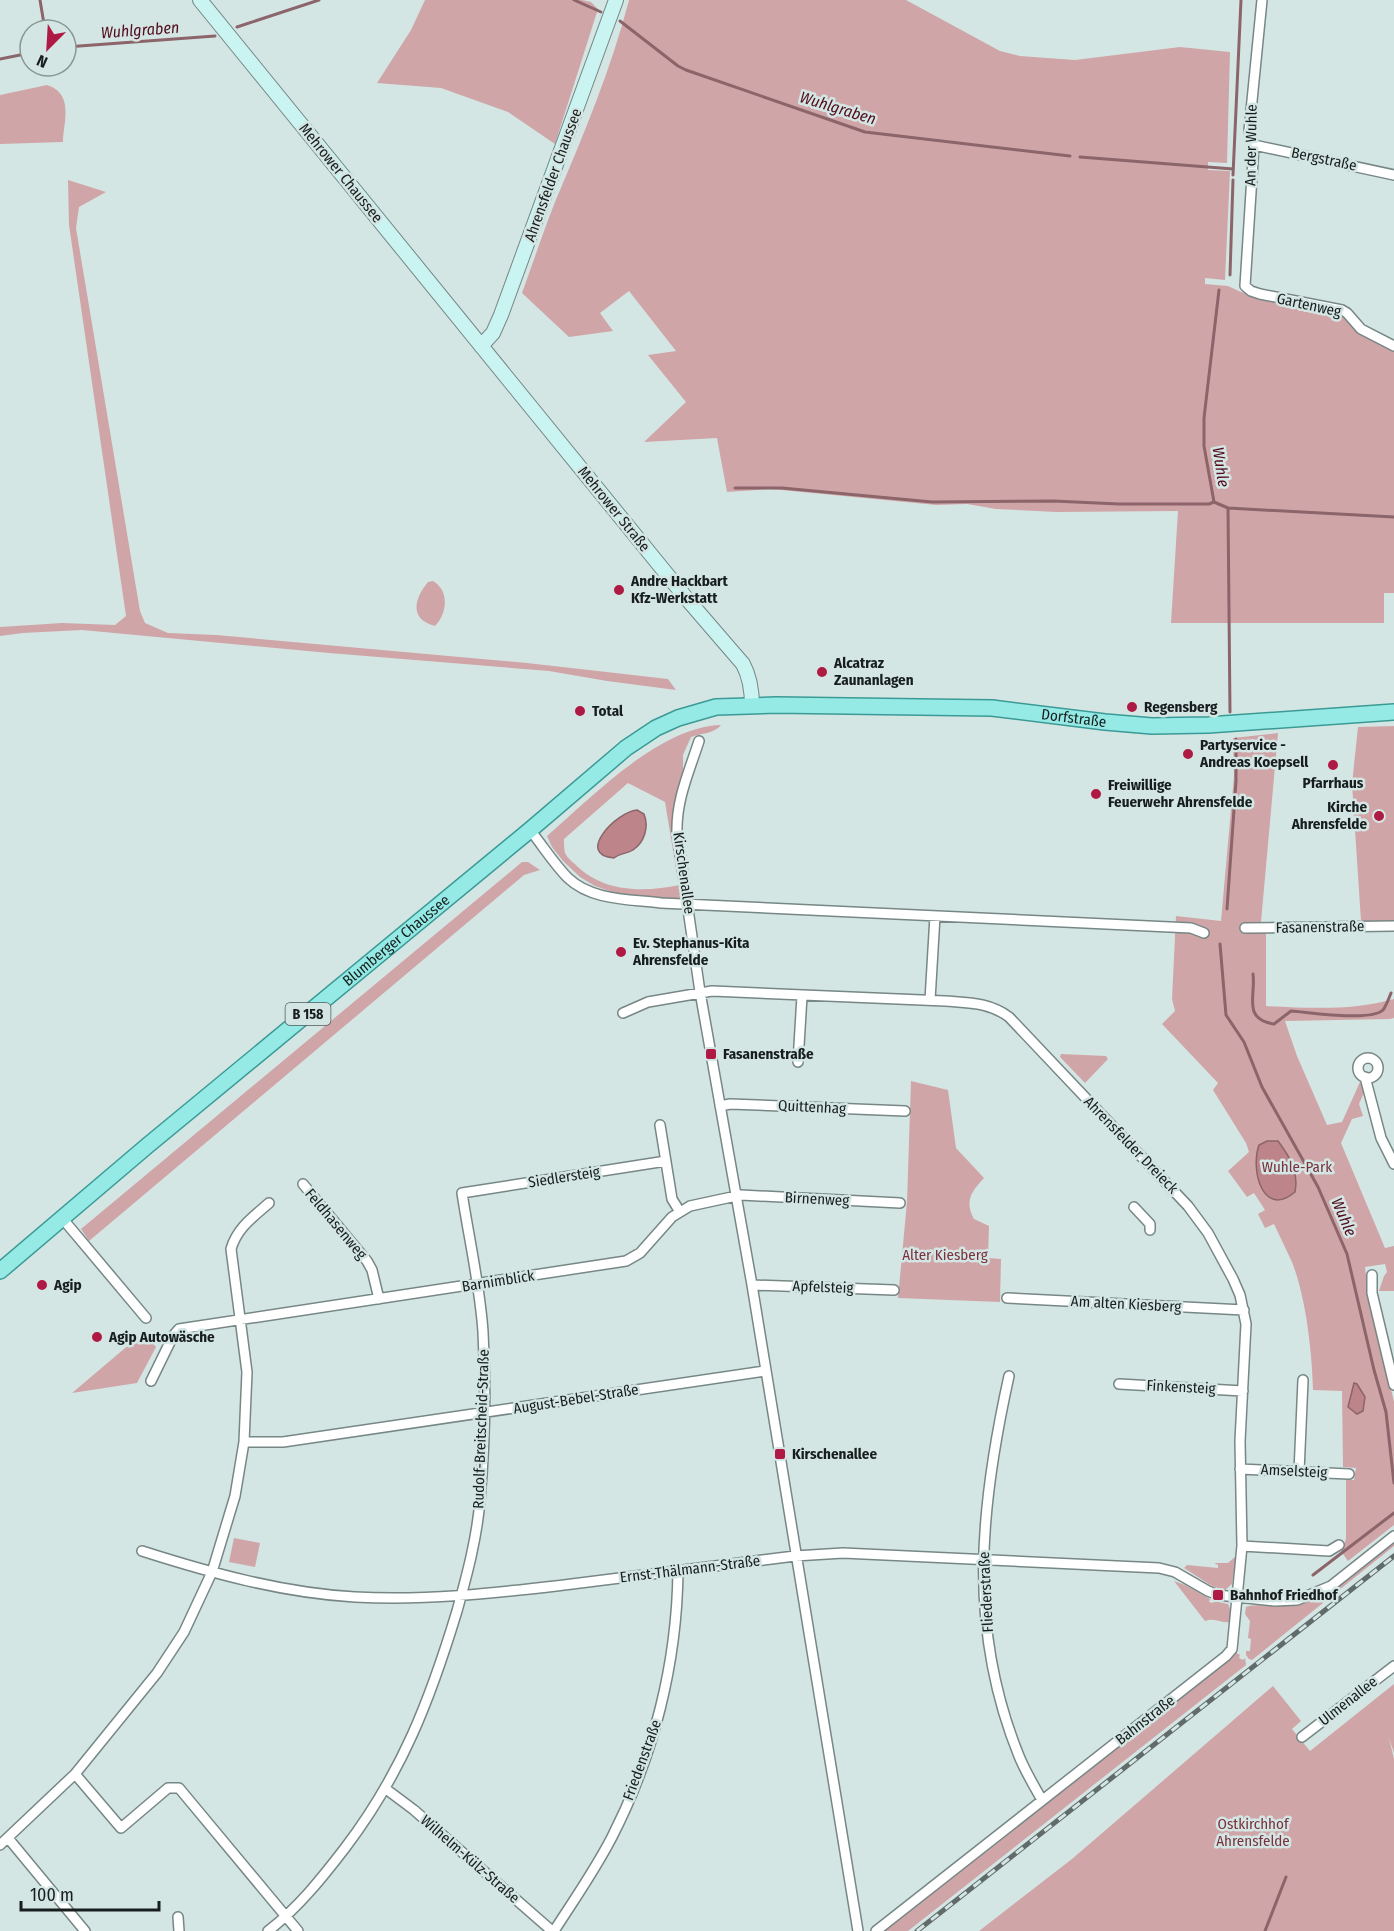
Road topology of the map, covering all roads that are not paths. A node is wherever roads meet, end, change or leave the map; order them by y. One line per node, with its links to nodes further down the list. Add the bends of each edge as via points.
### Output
1 (200, 0): 7 (main road, Mehrower Chaussee)
2 (616, 0): 7 (main road, Ahrensfelder Chaussee, via 501,315 493,333)
3 (1262, 0): 4 (street, An der Wuhle, via 1249,131)
4 (1254, 145): 5 (street, Bergstraße); 6 (street, An der Wuhle, via 1245,282)
5 (1394, 175)
6 (1249, 290): 8 (street, Gartenweg, via 1342,310 1361,329)
7 (481, 346): 9 (main road, Mehrower Straße, via 743,664 748,672)
8 (1394, 346)
9 (752, 706): 10 (main road, Dorfstraße / B 158, via 972,707 1152,726); 12 (main road, Blumberger Chaussee / B 158, via 716,707 656,728 626,748)
10 (1394, 712)
11 (699, 741): 13 (street, Kirschenallee, via 676,814)
12 (530, 830): 13 (street, via 568,878 589,891 608,897); 36 (main road, Blumberger Chaussee / B 158)
13 (688, 904): 14 (street); 18 (street, Kirschenallee)
14 (935, 916): 17 (street, via 1191,928); 20 (street)
15 (1394, 926): 16 (street, Fasanenstraße)
16 (1245, 928)
17 (1204, 933)
18 (700, 992): 19 (street, Ahrensfelder Dreieck); 21 (street, Ahrensfelder Dreieck, via 648,1002); 24 (street, Kirschenallee)
19 (802, 996): 20 (street, Ahrensfelder Dreieck); 22 (street)
20 (930, 1000): 45 (street, Ahrensfelder Dreieck, via 989,1005 1009,1017 1188,1206 1233,1279)
21 (623, 1013)
22 (798, 1062)
23 (1365, 1077): 28 (street, via 1382,1138)
24 (720, 1106): 25 (street, Quittenhag); 31 (street, Kirschenallee)
25 (904, 1111)
26 (660, 1125): 27 (street)
27 (666, 1161): 30 (street, Siedlersteig); 35 (street, via 672,1199)
28 (1394, 1164)
29 (303, 1184): 44 (street, Feldhasenweg, via 367,1261)
30 (462, 1193): 40 (street, Rudolf-Breitscheid-Straße)
31 (735, 1197): 33 (street, Birnenweg); 35 (street, Barnimblick, via 690,1206); 41 (street, Kirschenallee)
32 (269, 1203): 47 (street, via 241,1228 231,1249)
33 (900, 1203)
34 (1134, 1207): 37 (street, via 1150,1224)
35 (680, 1212): 40 (street, Barnimblick, via 640,1253 626,1260)
36 (62, 1218): 38 (main road, Blumberger Chaussee / B 158); 46 (street)
37 (1150, 1230)
38 (0, 1271)
39 (1372, 1275): 53 (street, via 1372,1293)
40 (476, 1284): 44 (street, Barnimblick); 55 (street, Rudolf-Breitscheid-Straße, via 483,1330)
41 (752, 1285): 42 (street, Apfelsteig); 48 (street, Kirschenallee)
42 (894, 1290)
43 (1007, 1298): 45 (street, Am alten Kiesberg)
44 (379, 1299): 47 (street, Barnimblick)
45 (1244, 1310): 54 (street, Ahrensfelder Dreieck)
46 (146, 1318)
47 (240, 1320): 51 (street, Barnimblick, via 179,1329); 56 (street, via 247,1372)
48 (765, 1371): 55 (street, August-Bebel-Straße); 64 (street, Kirschenallee)
49 (1009, 1376): 65 (street, Fliederstraße, via 993,1453)
50 (1303, 1380): 58 (street)
51 (151, 1381)
52 (1119, 1384): 54 (street, Finkensteig)
53 (1394, 1385)
54 (1243, 1391): 57 (street, Ahrensfelder Dreieck)
55 (484, 1413): 56 (street, August-Bebel-Straße, via 283,1442); 68 (street, Rudolf-Breitscheid-Straße, via 480,1501)
56 (244, 1442): 67 (street, via 235,1496)
57 (1240, 1469): 58 (street, Amselsteig); 62 (street, Ahrensfelder Dreieck)
58 (1299, 1472): 59 (street, Amselsteig)
59 (1349, 1474)
60 (1394, 1536): 69 (street, via 1331,1586 1314,1594 1274,1601)
61 (1339, 1545): 62 (street, via 1329,1551)
62 (1242, 1546): 69 (street, Ahrensfelder Dreieck)
63 (142, 1551): 67 (street, Ernst-Thälmann-Straße)
64 (795, 1556): 65 (street, Ernst-Thälmann-Straße); 66 (street, Ernst-Thälmann-Straße); 84 (street, Kirschenallee)
65 (983, 1559): 69 (street, Ernst-Thälmann-Straße, via 1163,1568 1183,1575 1208,1592); 74 (street, Fliederstraße, via 992,1664 1019,1757)
66 (678, 1571): 68 (street, Ernst-Thälmann-Straße); 83 (street, Friedenstraße, via 674,1644 657,1724 644,1763 613,1836)
67 (212, 1572): 68 (street, Ernst-Thälmann-Straße, via 353,1597); 72 (street, via 184,1632 157,1673)
68 (462, 1596): 73 (street, Rudolf-Breitscheid-Straße, via 427,1703)
69 (1238, 1597): 74 (street, Bahnstraße, via 1234,1644 1226,1656)
70 (1394, 1666): 71 (street, Ulmenallee)
71 (1302, 1737)
72 (75, 1774): 75 (street); 78 (street, via 121,1828 168,1788 179,1788)
73 (386, 1790): 78 (street, Rudolf-Breitscheid-Straße, via 328,1871); 83 (street, Wilhelm-Külz-Straße)
74 (1042, 1800): 85 (street, Bahnstraße)
75 (8, 1838): 76 (street); 79 (street)
76 (0, 1845)
77 (178, 1917): 80 (street)
78 (286, 1917): 81 (street, Rudolf-Breitscheid-Straße); 82 (street)
79 (85, 1931)
80 (179, 1931)
81 (268, 1931)
82 (298, 1931)
83 (553, 1931)
84 (858, 1931)
85 (876, 1931)

